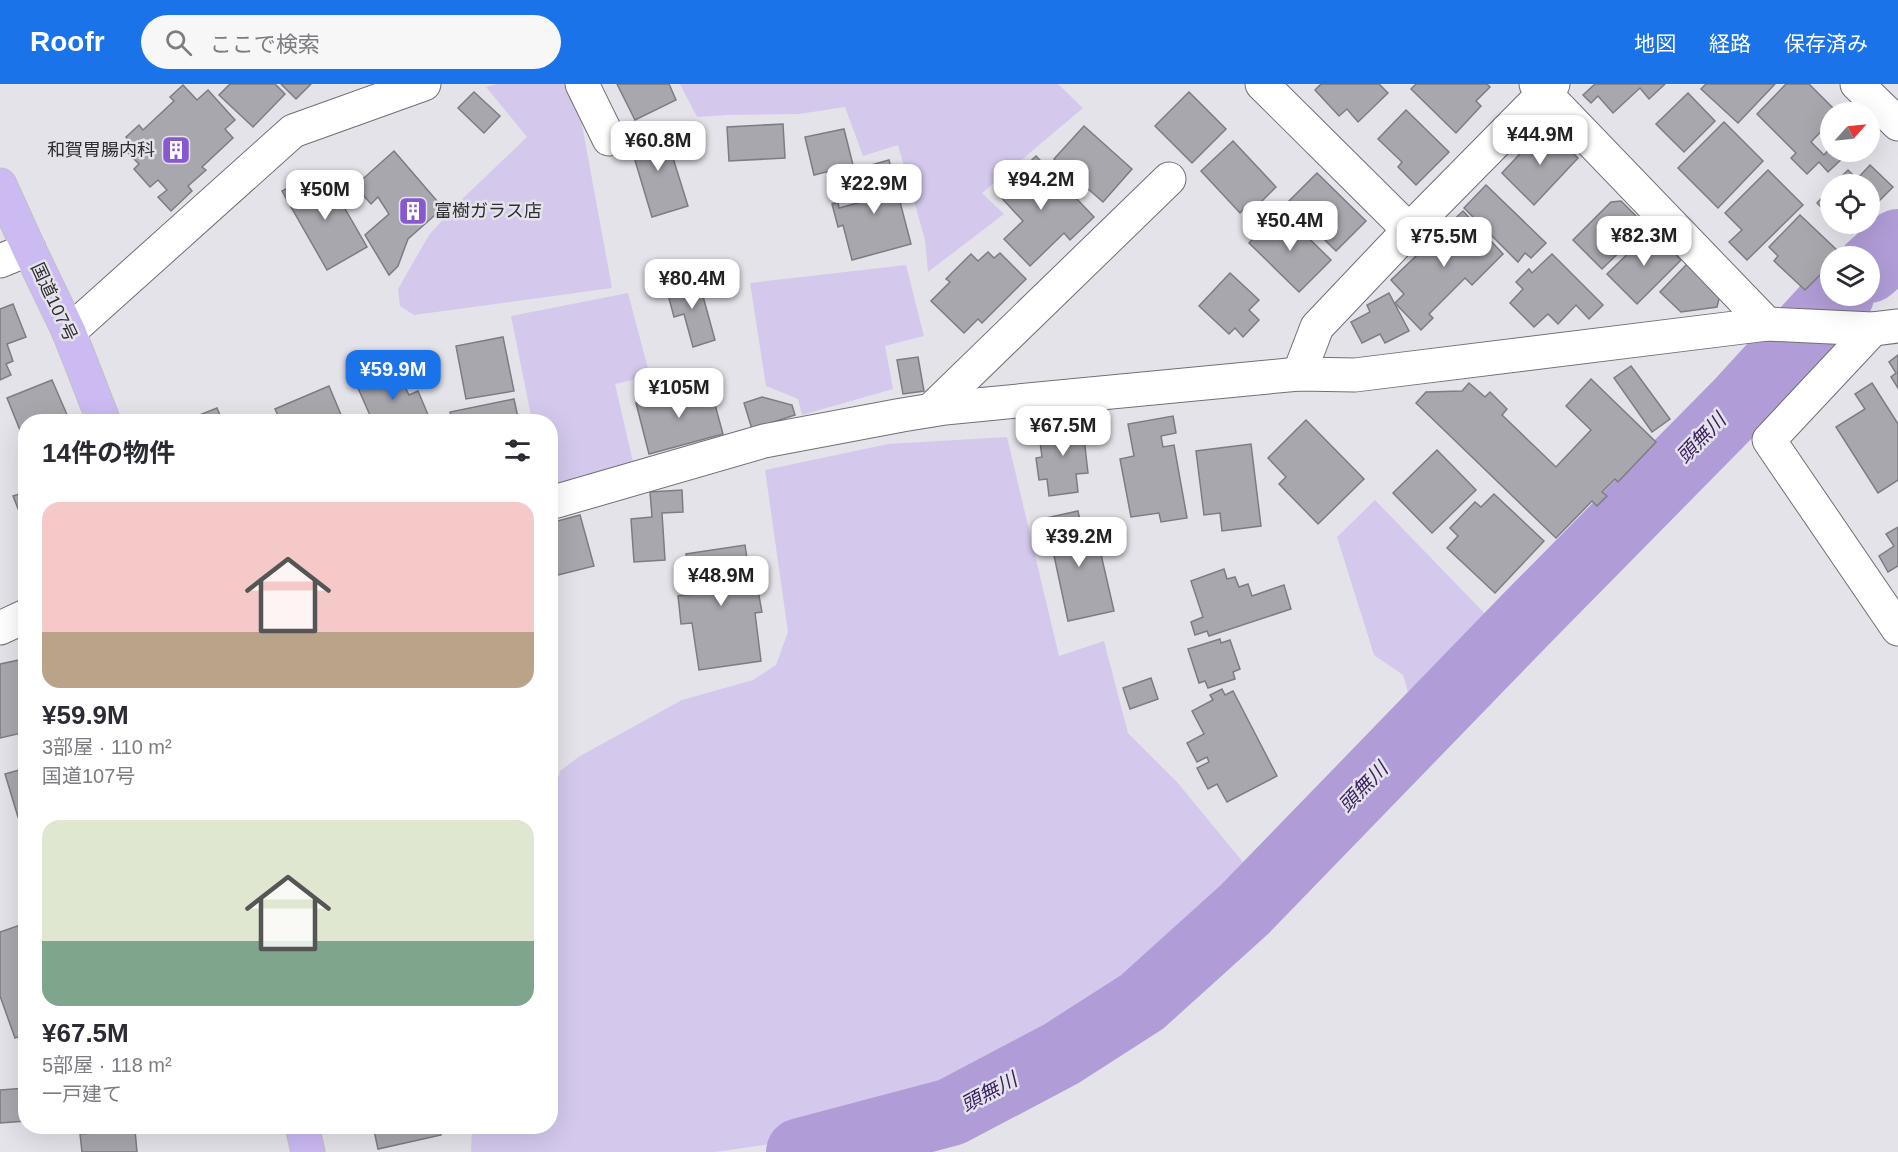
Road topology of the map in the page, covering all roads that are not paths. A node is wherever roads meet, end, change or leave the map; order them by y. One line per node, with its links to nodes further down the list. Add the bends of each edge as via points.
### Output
1 (424, 84): 14 (street, via 293,132)
2 (582, 84): 7 (street)
3 (1262, 84): 10 (street)
4 (1857, 84): 6 (street)
5 (1544, 87): 10 (street); 12 (street)
6 (1898, 124)
7 (609, 139)
8 (1169, 179): 16 (street)
9 (0, 185): 11 (highway, 国道107号)
10 (1409, 230): 15 (street, via 1317,327)
11 (14, 255): 14 (highway, 国道107号)
12 (1767, 324): 13 (street); 15 (street, via 1355,375)
13 (1885, 327): 21 (street, via 1769,440)
14 (69, 332): 17 (highway, 国道107号)
15 (1299, 374): 16 (street)
16 (931, 410): 18 (street, via 764,441)
17 (101, 414)
18 (558, 501)
19 (18, 620): 20 (street)
20 (0, 628)
21 (1898, 629)
22 (304, 1134): 23 (highway)
23 (308, 1152)

